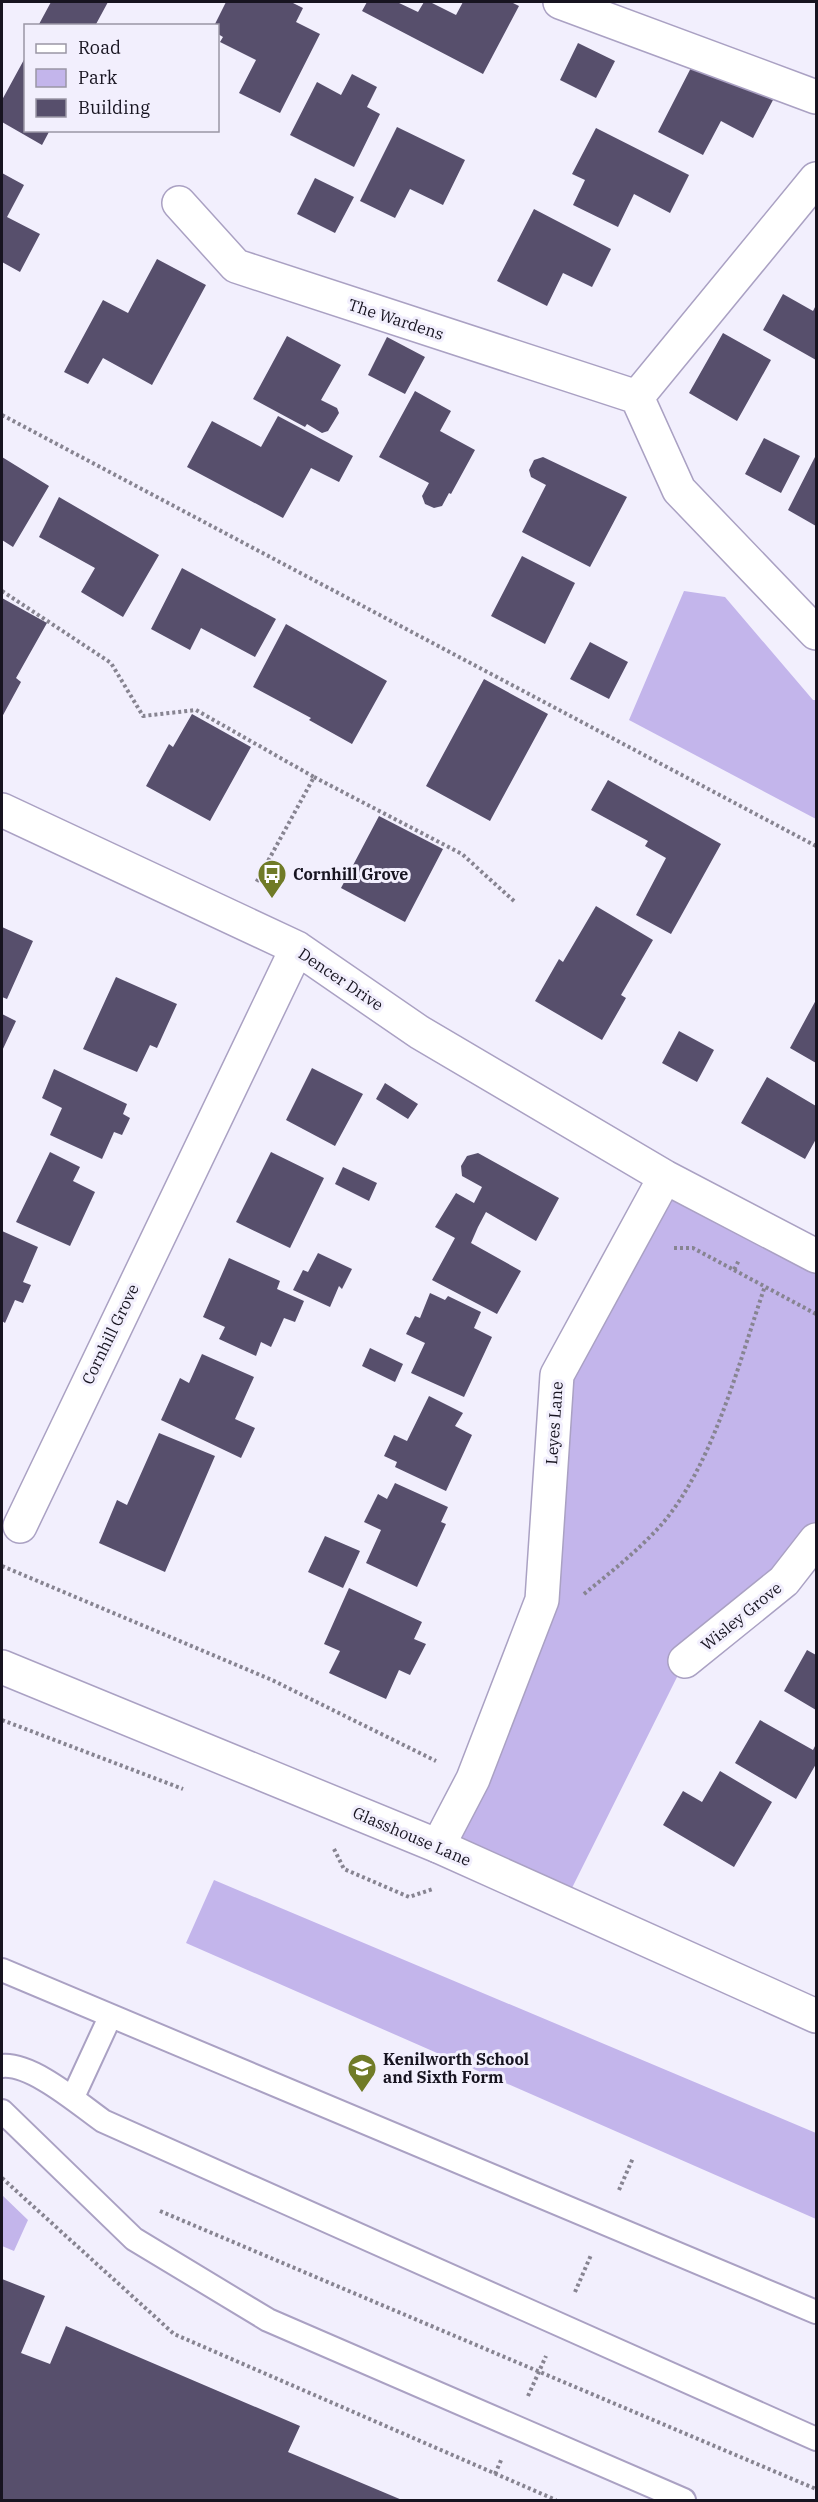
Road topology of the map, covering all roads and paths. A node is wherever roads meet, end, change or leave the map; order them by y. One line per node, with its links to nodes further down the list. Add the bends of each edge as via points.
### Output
1 (560, 2): 2 (street)
2 (816, 97)
3 (816, 179): 5 (street)
4 (179, 203): 5 (street, The Wardens, via 236,266)
5 (637, 397): 8 (street, via 680,490)
6 (2, 414): 11 (path)
7 (2, 591): 9 (path, via 111,663 143,716 195,710)
8 (816, 633)
9 (314, 777): 12 (path, via 462,854); 13 (path)
10 (2, 810): 13 (street, Dencer Drive)
11 (816, 846)
12 (515, 902)
13 (237, 920): 14 (street, Dencer Drive)
14 (297, 948): 15 (street, Dencer Drive, via 419,1032); 22 (street, Cornhill Grove)
15 (665, 1177): 16 (street); 29 (street, Leyes Lane, via 557,1375 542,1600)
16 (759, 1226): 18 (street); 19 (path)
17 (671, 1249): 19 (path, via 693,1248)
18 (816, 1256)
19 (734, 1270): 20 (path)
20 (765, 1287): 21 (path); 25 (path, via 708,1452 689,1486 663,1523)
21 (816, 1314)
22 (20, 1526)
23 (816, 1540): 26 (street, Wisley Grove, via 784,1581)
24 (2, 1566): 29 (path, via 272,1680)
25 (580, 1597)
26 (685, 1661)
27 (2, 1667): 32 (street, Glasshouse Lane)
28 (2, 1720): 30 (path)
29 (473, 1779): 32 (street, Leyes Lane)
30 (192, 1792)
31 (333, 1846): 33 (path, via 344,1869 409,1897)
32 (438, 1846): 35 (street, Glasshouse Lane)
33 (435, 1888)
34 (2, 1970): 36 (lane)
35 (816, 2016)
36 (110, 2017): 38 (lane); 41 (lane)
37 (2, 2066): 38 (lane, via 22,2070)
38 (73, 2097): 42 (lane, via 103,2121)
39 (2, 2111): 40 (lane)
40 (134, 2239): 43 (path, via 161,2211); 44 (lane, via 268,2320)
41 (816, 2312)
42 (816, 2439)
43 (816, 2489)
44 (684, 2500)

